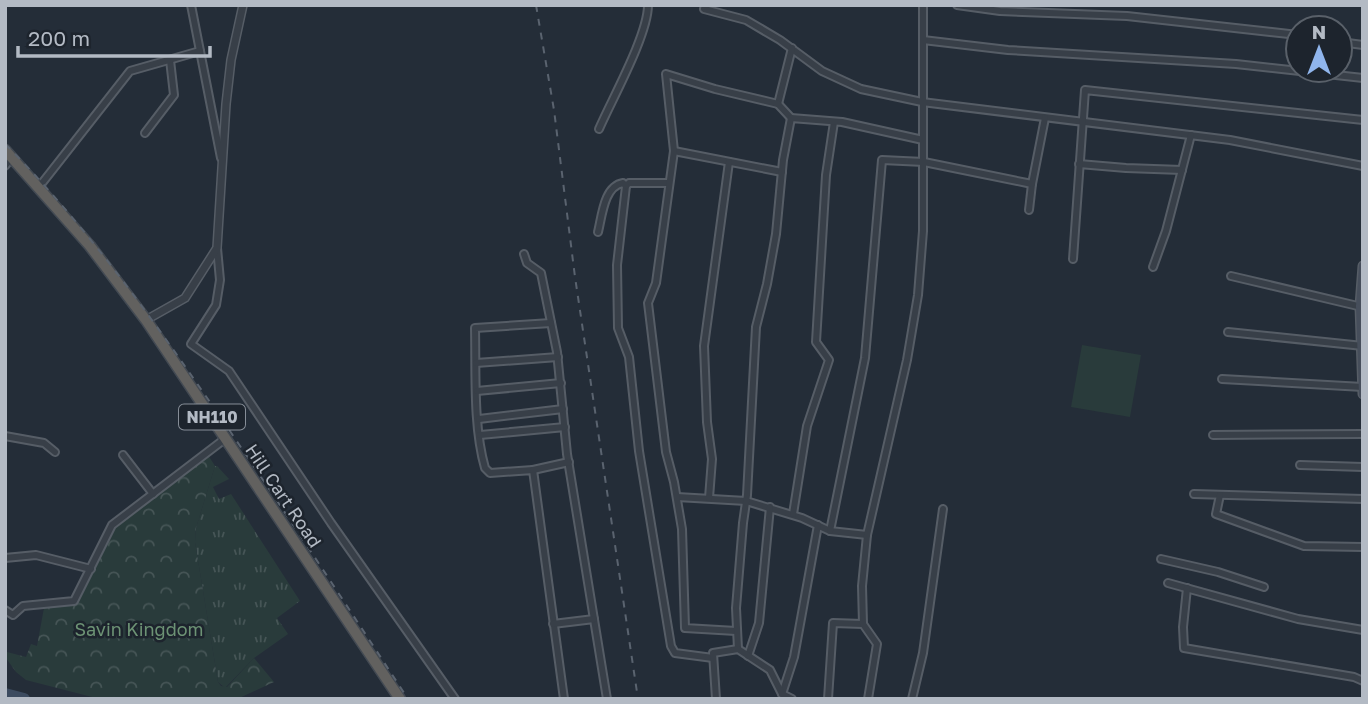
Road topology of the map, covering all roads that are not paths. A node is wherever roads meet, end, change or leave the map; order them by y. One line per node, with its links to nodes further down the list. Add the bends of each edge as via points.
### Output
1 (191, 5): 12 (street)
2 (243, 5): 30 (street, via 231,60)
3 (648, 5): 22 (street, via 640,37)
4 (705, 5): 11 (street, via 704,9 746,20)
5 (923, 5): 10 (street)
6 (957, 5): 8 (street, via 1000,12)
7 (1128, 5): 8 (street)
8 (1127, 16): 9 (street)
9 (1284, 33)
10 (923, 40): 14 (street); 15 (street)
11 (792, 48): 15 (street, via 822,71 861,89); 16 (street)
12 (200, 51): 13 (street); 30 (street)
13 (170, 60): 23 (street, via 174,95); 39 (street, via 130,71)
14 (1363, 78)
15 (922, 102): 18 (street); 25 (street)
16 (778, 104): 17 (street); 26 (street, via 666,74)
17 (791, 118): 20 (street); 35 (street)
18 (1045, 118): 21 (street); 37 (street)
19 (1363, 120): 21 (street, via 1085,90)
20 (834, 122): 25 (street); 83 (street, via 825,175 816,342 829,360 807,426)
21 (1084, 123): 24 (street); 31 (street)
22 (599, 129)
23 (145, 133)
24 (1191, 135): 33 (street); 34 (street)
25 (923, 139): 29 (street)
26 (674, 151): 28 (street); 36 (street)
27 (9, 154): 32 (street); 39 (highway, Hill Cart Road / NH110)
28 (729, 162): 35 (street); 78 (street, via 704,346 712,459)
29 (924, 162): 37 (street); 85 (street, via 883,160 865,358); 86 (street, via 918,295)
30 (222, 163): 42 (street)
31 (1079, 164): 34 (street); 44 (street)
32 (5, 166)
33 (1363, 166)
34 (1182, 170): 46 (street)
35 (782, 172): 80 (street, via 776,234 755,327)
36 (669, 183): 38 (street); 77 (street, via 656,283 648,303 666,452)
37 (1032, 184): 40 (street)
38 (626, 186): 41 (street, via 619,183 611,189); 102 (street, via 617,265 618,328 629,356 639,451 671,646 681,655)
39 (39, 187): 49 (highway, Hill Cart Road / NH110)
40 (1029, 210)
41 (598, 232)
42 (218, 248): 49 (street, via 185,298); 106 (street, via 216,305 191,344 229,371)
43 (524, 254): 50 (street, via 527,263 541,273)
44 (1073, 258)
45 (1363, 266): 48 (main road)
46 (1153, 267)
47 (1231, 276): 48 (street)
48 (1361, 306): 52 (main road)
49 (146, 320): 67 (highway, Hill Cart Road / NH110)
50 (551, 323): 53 (street); 54 (street, via 475,328)
51 (1228, 332): 52 (street)
52 (1362, 346): 57 (main road)
53 (558, 357): 54 (street); 56 (street)
54 (476, 363): 58 (street)
55 (1222, 379): 57 (street)
56 (561, 383): 58 (street); 60 (street)
57 (1362, 387): 59 (main road)
58 (477, 391): 61 (street)
59 (1363, 394)
60 (563, 409): 61 (street); 62 (street)
61 (478, 419): 66 (street)
62 (565, 427): 66 (street); 70 (street)
63 (1363, 434): 64 (street)
64 (1213, 435)
65 (5, 436): 68 (street, via 44,443)
66 (480, 436): 73 (street, via 487,472)
67 (226, 438): 74 (street); 105 (highway, Hill Cart Road / NH110)
68 (55, 452)
69 (123, 455): 74 (street)
70 (569, 462): 73 (street); 95 (street)
71 (1300, 465): 72 (street)
72 (1363, 467)
73 (533, 470): 96 (street)
74 (153, 494): 90 (street, via 112,525)
75 (1194, 494): 76 (street)
76 (1220, 495): 79 (street); 87 (street, via 1216,514 1304,546)
77 (677, 496): 78 (street); 99 (street, via 685,628)
78 (709, 498): 80 (street)
79 (1363, 499)
80 (746, 501): 81 (street); 99 (street)
81 (770, 507): 83 (street); 101 (street, via 759,623)
82 (943, 509): 113 (street)
83 (793, 514): 84 (street)
84 (818, 525): 85 (street); 104 (street, via 794,657)
85 (830, 531): 86 (street)
86 (867, 536): 97 (street)
87 (1363, 547)
88 (5, 558): 90 (street, via 36,555)
89 (1161, 559): 92 (street)
90 (91, 569): 94 (street, via 73,602 23,606 13,615)
91 (1168, 583): 93 (street)
92 (1264, 587)
93 (1187, 588): 98 (street, via 1298,619); 103 (street, via 1184,648)
94 (5, 610)
95 (594, 619): 96 (street); 108 (street)
96 (553, 624): 107 (street)
97 (863, 624): 111 (street, via 833,623); 112 (street, via 877,644)
98 (1363, 630)
99 (736, 631): 100 (street)
100 (738, 649): 101 (street); 102 (street, via 713,653)
101 (748, 656): 104 (street, via 770,670)
102 (713, 658): 109 (street)
103 (1363, 681)
104 (782, 694): 110 (street)
105 (395, 697)
106 (455, 699)
107 (564, 699)
108 (607, 699)
109 (716, 699)
110 (792, 699)
111 (828, 699)
112 (868, 699)
113 (912, 699)

